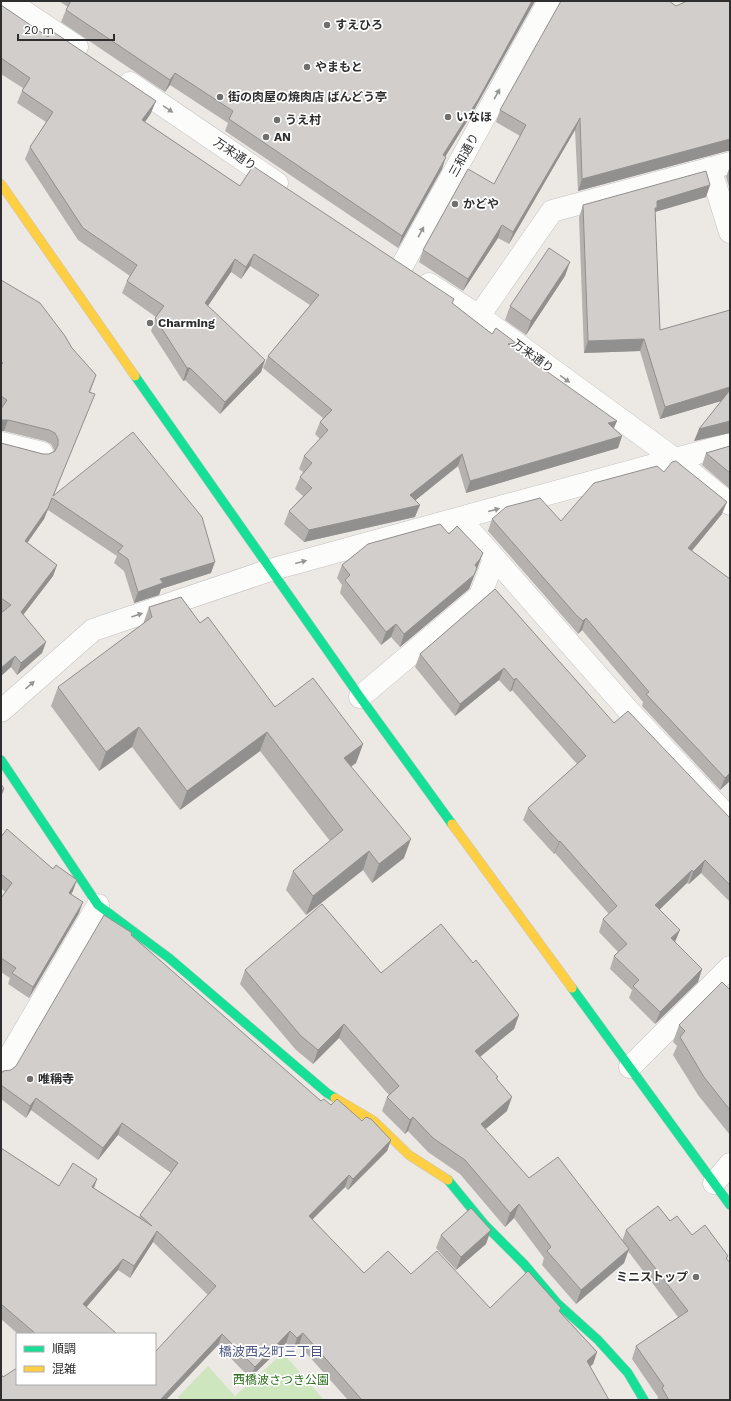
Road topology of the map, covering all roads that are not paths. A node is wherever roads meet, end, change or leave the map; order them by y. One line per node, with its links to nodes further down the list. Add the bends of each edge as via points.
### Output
1 (8, 1): 3 (street)
2 (549, 1): 10 (street, 三和通り, one-way to 2)
3 (94, 59)
4 (114, 72): 7 (street, 万来通り, one-way to 7)
5 (720, 165): 8 (street); 11 (street, via 552,211)
6 (3, 193): 19 (street)
7 (295, 195)
8 (730, 232)
9 (383, 254): 10 (street, 万来通り)
10 (402, 266): 11 (street, 万来通り)
11 (479, 316): 15 (street, 万来通り, one-way to 15)
12 (1, 443): 14 (street)
13 (730, 444): 15 (street)
14 (42, 453)
15 (676, 460): 16 (street, 万来通り); 17 (street, one-way to 15)
16 (730, 504)
17 (460, 519): 18 (street); 19 (street, one-way to 17)
18 (494, 559): 20 (street, via 480,596); 23 (street, via 628,710)
19 (270, 570): 20 (street); 21 (street, one-way to 19, via 93,630)
20 (360, 697): 26 (street)
21 (1, 711)
22 (1, 760): 24 (street)
23 (730, 819)
24 (98, 905): 27 (street); 31 (street, via 169,958 327,1093 374,1121 409,1155 450,1182 485,1226 524,1264 557,1303 598,1340 628,1373)
25 (730, 967): 26 (street)
26 (630, 1067): 29 (street)
27 (1, 1070)
28 (730, 1164): 29 (street)
29 (714, 1183): 30 (street)
30 (730, 1205)
31 (644, 1400)

